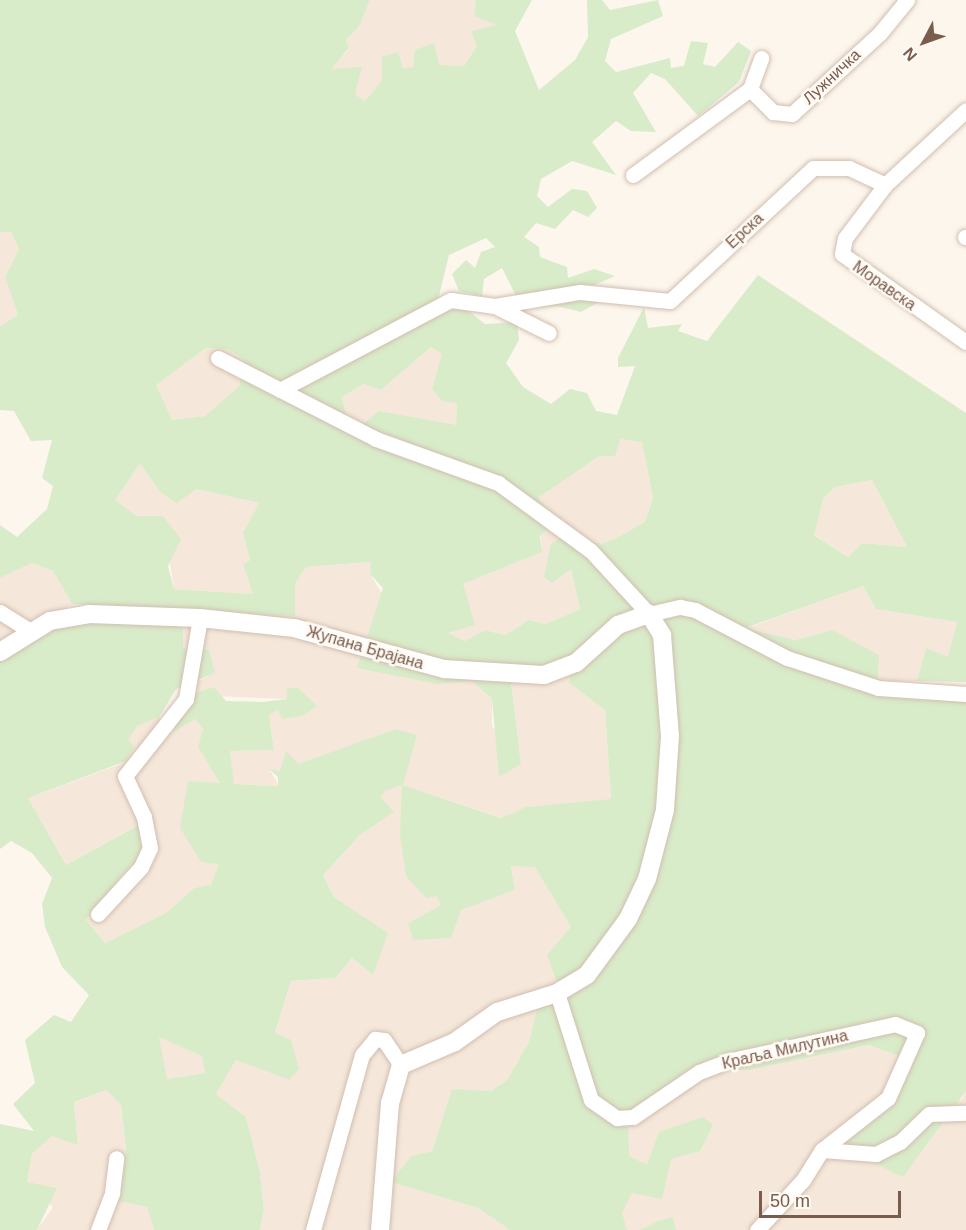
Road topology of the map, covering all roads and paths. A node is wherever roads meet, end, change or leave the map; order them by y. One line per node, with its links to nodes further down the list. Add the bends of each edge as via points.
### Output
1 (907, 0): 3 (street, Лужничка, via 880,33 792,114 773,112)
2 (761, 58): 3 (street)
3 (750, 89): 5 (street)
4 (966, 110): 6 (street)
5 (633, 175)
6 (885, 185): 7 (street, Ерска, via 849,168 813,168 669,301 580,292); 9 (street, Моравска, via 845,238 842,254)
7 (495, 306): 8 (street); 11 (street, via 451,300)
8 (549, 333)
9 (966, 342)
10 (218, 358): 11 (street)
11 (280, 390): 13 (street, via 376,440 498,483 591,552)
12 (0, 612): 15 (street)
13 (649, 614): 14 (street, Жупана Брајана, via 618,625 576,663 544,675 444,669 294,628); 17 (street, Жупана Брајана, via 680,607 694,610 787,658 878,688); 19 (street, via 662,635 666,659 670,736 665,810 647,879 628,919 600,964)
14 (200, 618): 15 (street, Жупана Брајана, via 89,614); 18 (street, via 186,699 125,776 144,817 150,848 141,867)
15 (30, 630): 16 (street, Жупана Брајана)
16 (0, 651)
17 (966, 694)
18 (98, 914)
19 (557, 993): 20 (street, via 497,1012 455,1042); 22 (street, Краља Милутина, via 591,1100 617,1118 633,1117 699,1072 727,1062 895,1024 910,1026 917,1033 914,1046 888,1098)
20 (401, 1065): 25 (street, via 384,1040 375,1040 362,1055); 26 (street, via 390,1103)
21 (966, 1113): 22 (street, via 929,1114 900,1142 876,1154)
22 (822, 1150): 27 (street, Краља Милутина, via 803,1180)
23 (116, 1158): 24 (street, via 112,1193)
24 (98, 1230)
25 (313, 1230)
26 (381, 1230)
27 (757, 1230)

